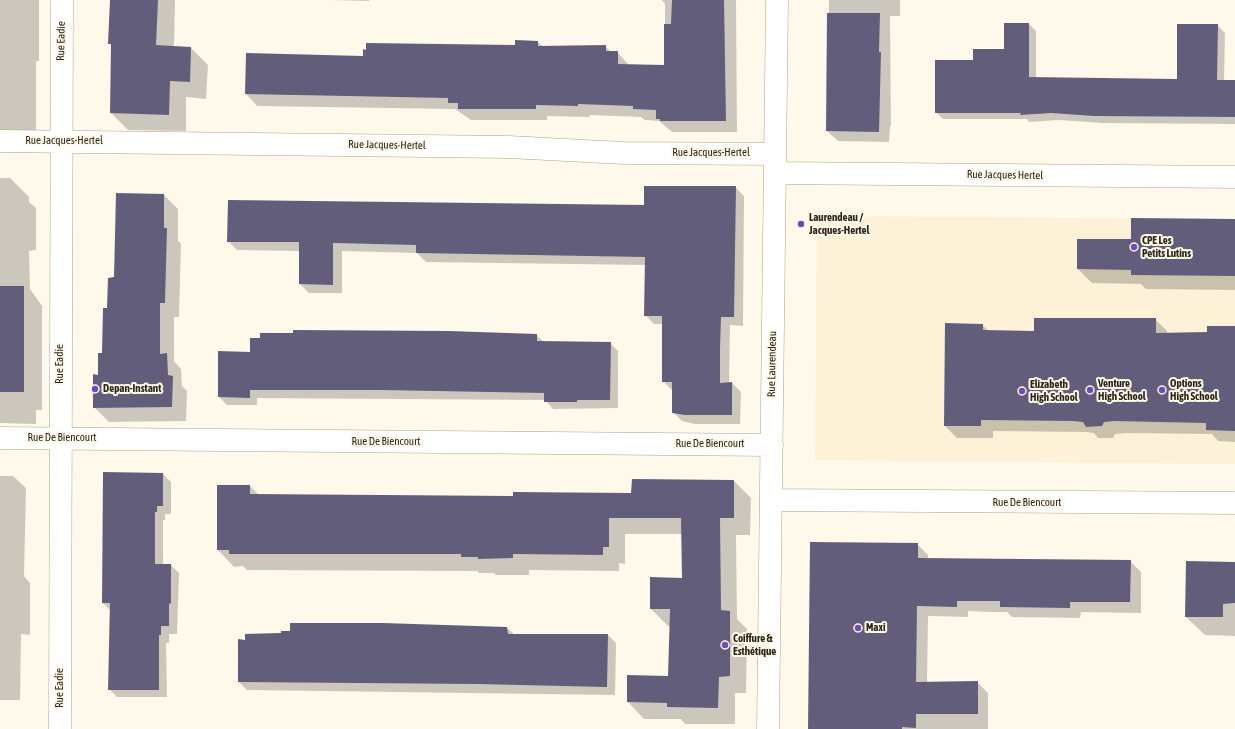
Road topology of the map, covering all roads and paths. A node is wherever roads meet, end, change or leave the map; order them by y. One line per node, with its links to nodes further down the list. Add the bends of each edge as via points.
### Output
1 (62, 0): 4 (street, Rue Eadie)
2 (777, 0): 5 (street, Rue Laurendeau)
3 (0, 141): 4 (street, Rue Jacques-Hertel)
4 (61, 141): 5 (street, Rue Jacques-Hertel, via 509,147); 8 (street, Rue Eadie)
5 (775, 163): 6 (street, Rue Jacques Hertel); 9 (street, Rue Laurendeau)
6 (1235, 176)
7 (0, 438): 8 (street, Rue De Biencourt)
8 (60, 438): 9 (street, Rue De Biencourt); 12 (street, Rue Eadie)
9 (772, 444): 10 (street, Rue Laurendeau)
10 (771, 500): 11 (street, Rue De Biencourt); 13 (street, Rue Laurendeau)
11 (1235, 503)
12 (60, 729)
13 (768, 729)

